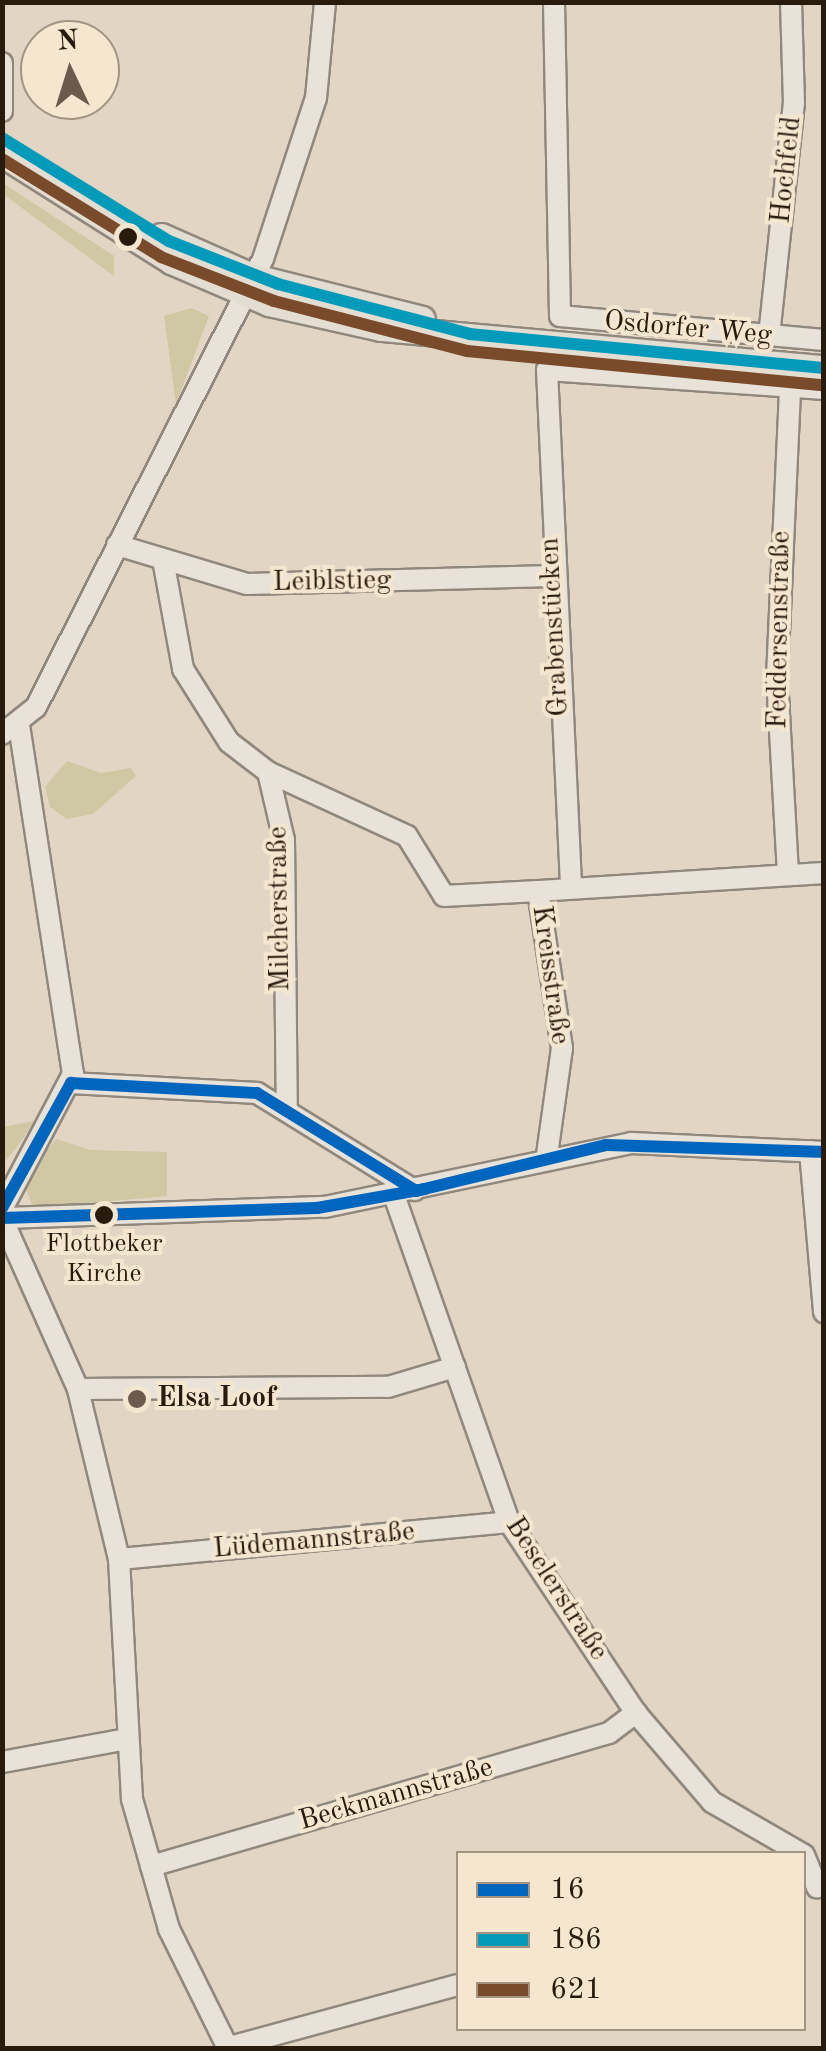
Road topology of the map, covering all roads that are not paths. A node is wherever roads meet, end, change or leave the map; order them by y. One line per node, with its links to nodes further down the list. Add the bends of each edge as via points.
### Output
1 (325, 2): 8 (street, via 316,98)
2 (554, 2): 9 (street, Osdorfer Weg, via 559,308 567,318)
3 (791, 2): 9 (street, Hochfeld, via 794,103)
4 (2, 63): 5 (street)
5 (2, 111)
6 (2, 138): 8 (main road)
7 (2, 154): 8 (main road)
8 (248, 286): 10 (main road, Osdorfer Weg, via 353,323); 16 (street)
9 (769, 336): 11 (street, Osdorfer Weg)
10 (520, 340): 12 (main road, Osdorfer Weg); 13 (street)
11 (824, 340)
12 (824, 368)
13 (547, 370): 14 (street, Osdorfer Weg); 18 (street, Grabenstücken)
14 (790, 386): 15 (street, Osdorfer Weg); 22 (street, Feddersenstraße, via 777,677)
15 (824, 389)
16 (117, 544): 17 (street, Leiblstieg); 19 (street)
17 (164, 565): 18 (street, Leiblstieg, via 247,584); 20 (street, via 183,670 229,742)
18 (552, 576): 23 (street, Grabenstücken)
19 (10, 730): 25 (street)
20 (268, 772): 24 (street, Kreisstraße, via 407,836 440,894); 26 (street, Milcherstraße, via 284,840)
21 (824, 873): 22 (street)
22 (788, 874): 23 (street)
23 (572, 885): 24 (street)
24 (538, 891): 28 (street, Kreisstraße, via 562,1048)
25 (71, 1083): 26 (street, via 207,1085); 33 (street)
26 (287, 1108): 29 (street)
27 (817, 1152): 28 (street, via 672,1142); 35 (street)
28 (547, 1154): 30 (street)
29 (362, 1164): 30 (street); 32 (street)
30 (416, 1191): 31 (street)
31 (394, 1195): 32 (street); 36 (street, Beselerstraße)
32 (351, 1203): 34 (street)
33 (2, 1209)
34 (2, 1218): 37 (street)
35 (824, 1312)
36 (455, 1368): 37 (street, via 388,1386); 38 (street, Beselerstraße)
37 (78, 1388): 39 (street)
38 (509, 1522): 39 (street, Lüdemannstraße); 40 (street, Beselerstraße)
39 (119, 1559): 41 (street)
40 (636, 1713): 43 (street, Beselerstraße, via 712,1802); 45 (street, Beckmannstraße, via 609,1733)
41 (122, 1740): 42 (street); 45 (street)
42 (2, 1762)
43 (798, 1851)
44 (806, 1863): 46 (street, Beselerstraße)
45 (152, 1866): 48 (street, via 192,1989)
46 (815, 1889)
47 (456, 1986): 48 (street)
48 (227, 2048)

